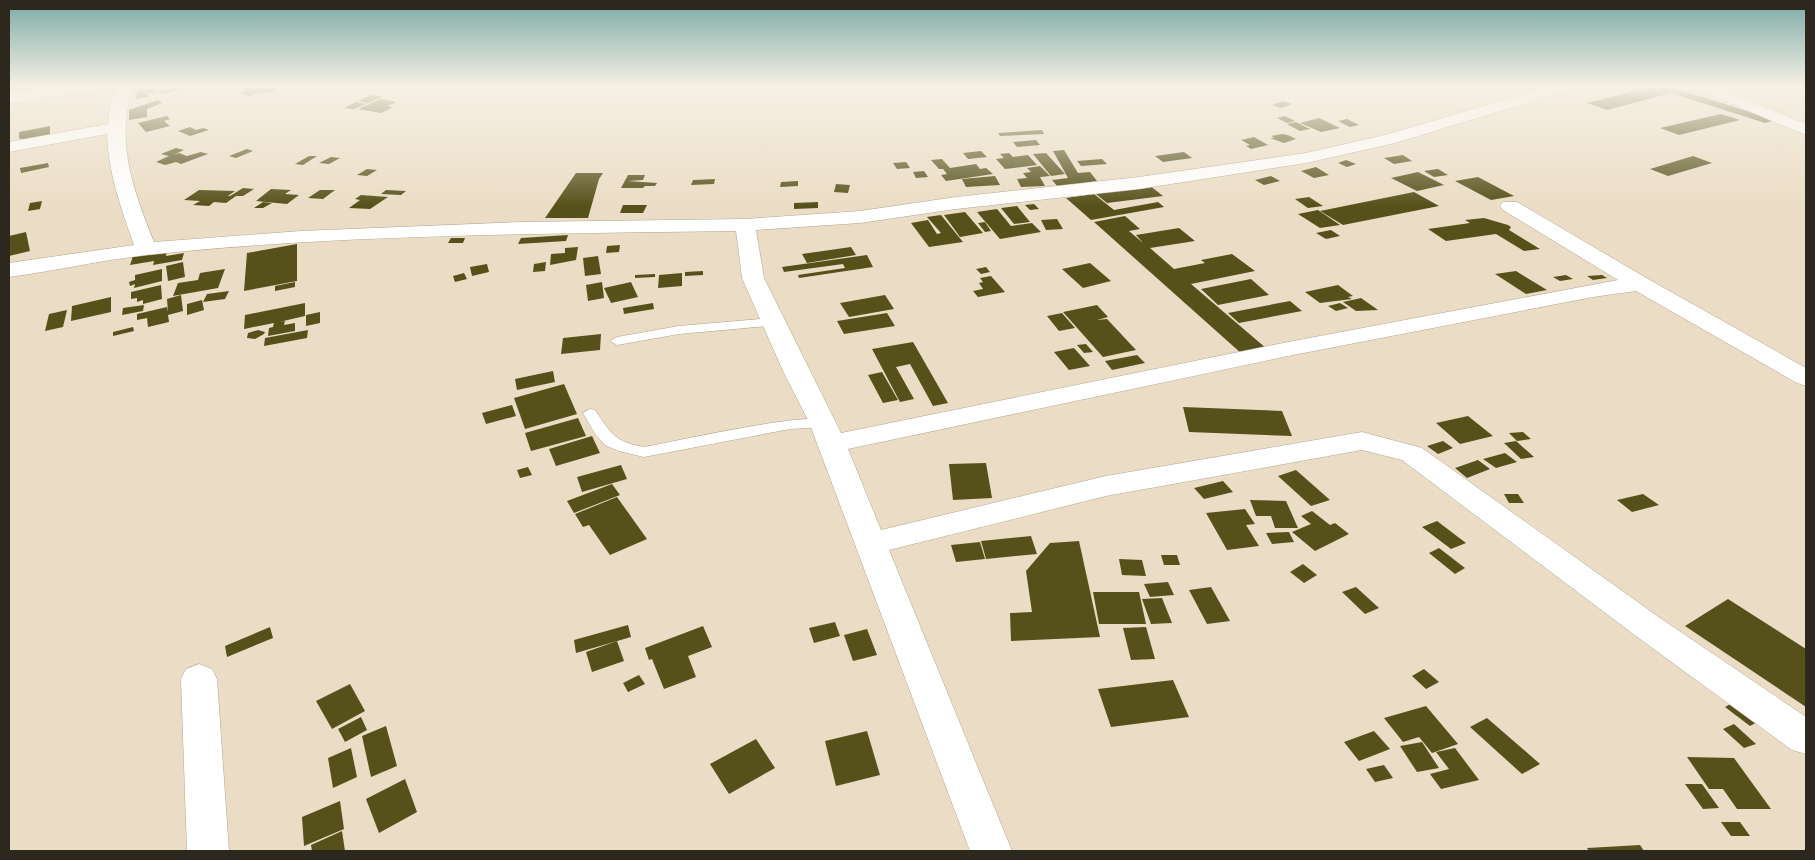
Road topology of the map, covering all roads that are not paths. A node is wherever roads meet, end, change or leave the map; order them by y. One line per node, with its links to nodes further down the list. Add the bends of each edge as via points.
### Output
1 (1432, 126): 5 (street, via 1306,158 1139,183 860,217)
2 (117, 127): 3 (street); 6 (street, via 116,148 128,199)
3 (9, 147)
4 (1510, 206): 8 (street)
5 (745, 225): 6 (street, via 520,228 301,237); 9 (street, via 753,278)
6 (146, 249): 7 (street)
7 (9, 270)
8 (1640, 284): 11 (street); 13 (street, via 1593,290)
9 (774, 322): 10 (lane, via 679,330); 13 (street)
10 (617, 340)
11 (1806, 378)
12 (590, 413): 13 (lane, via 602,436 623,449 644,452 790,424)
13 (827, 433): 14 (street)
14 (871, 543): 16 (street, via 1106,486 1362,441 1412,454); 18 (street)
15 (199, 679): 17 (street)
16 (1806, 738)
17 (208, 851)
18 (991, 851)

